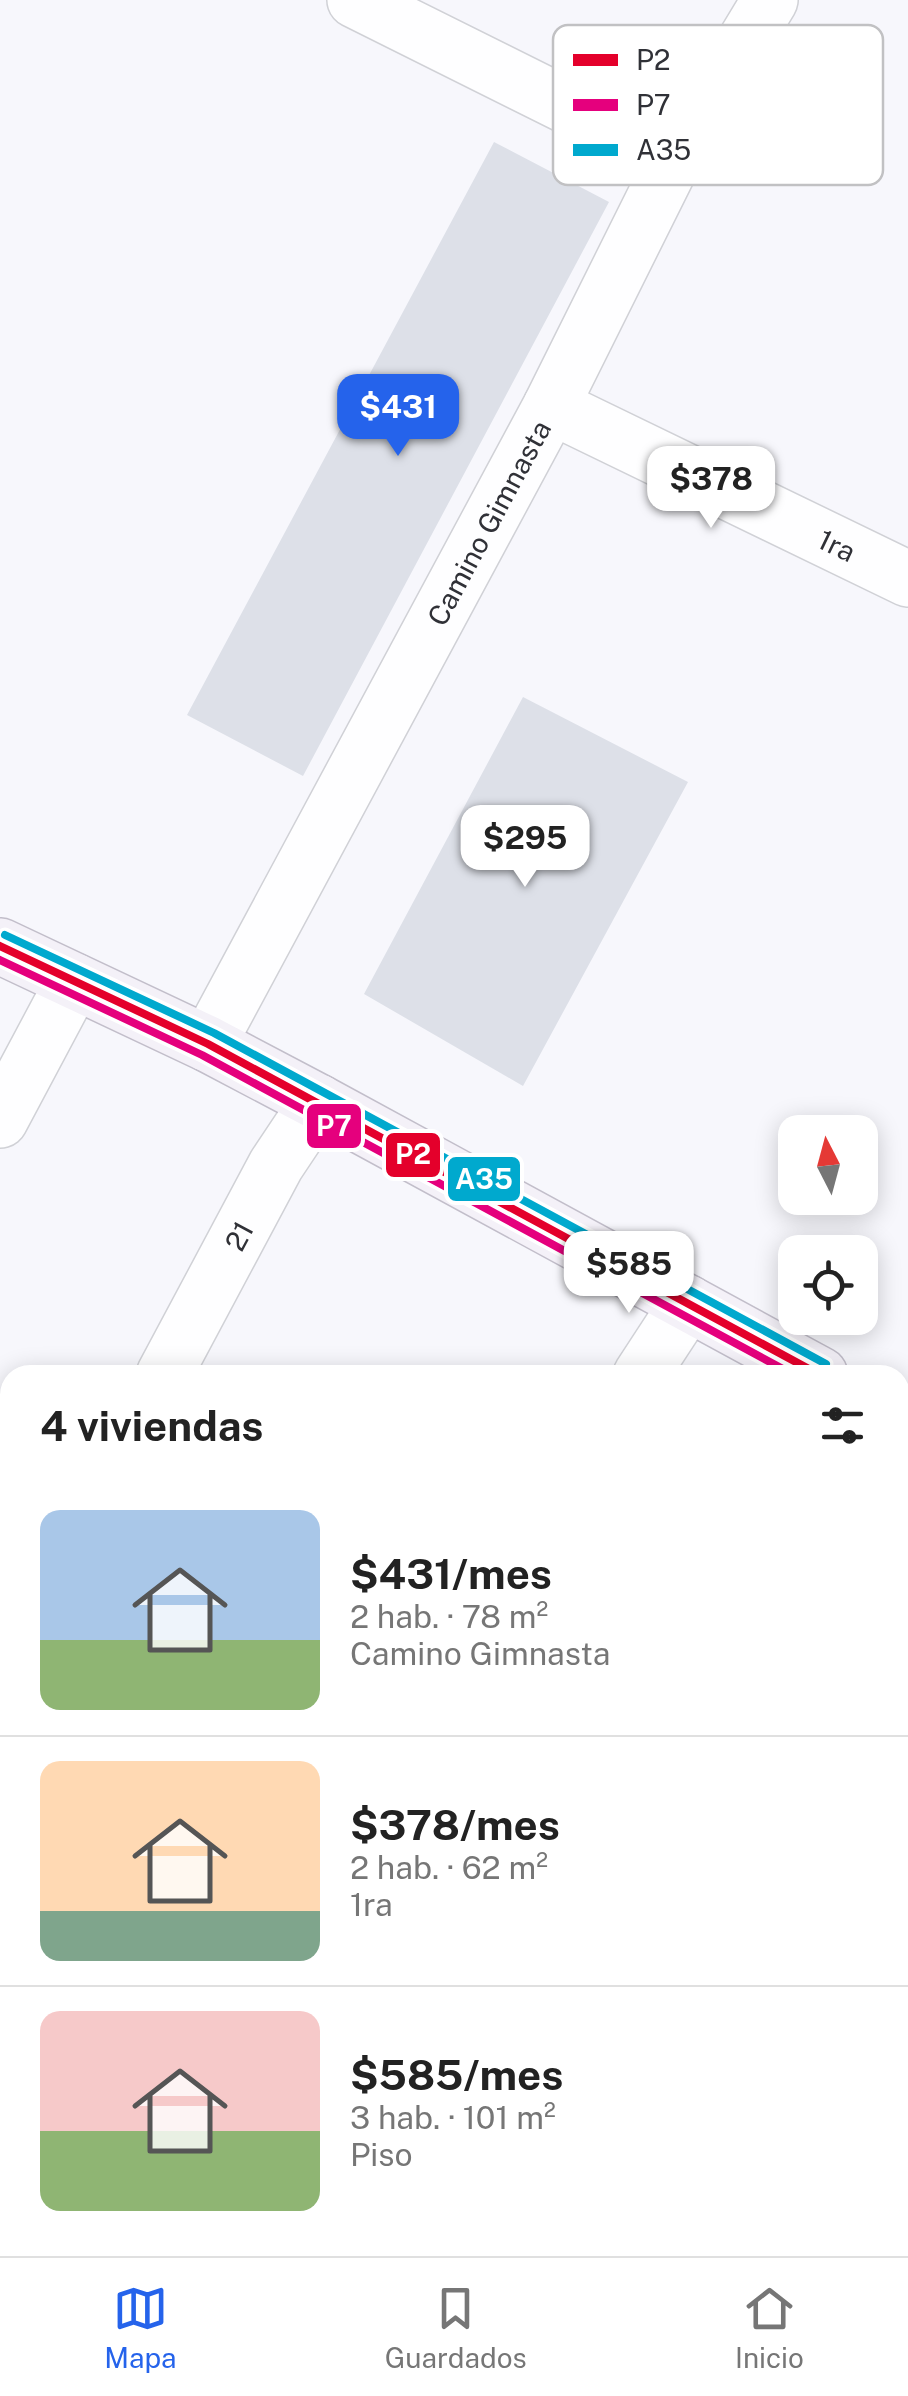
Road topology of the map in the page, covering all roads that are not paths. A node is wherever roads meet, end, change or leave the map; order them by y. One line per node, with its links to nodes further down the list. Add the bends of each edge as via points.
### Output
1 (355, 0): 4 (street)
2 (770, 0): 3 (street, Camino Gimnasta)
3 (755, 25)
4 (553, 99)
5 (661, 185): 6 (street, Camino Gimnasta)
6 (550, 406): 7 (street, 1ra); 10 (street, Camino Gimnasta)
7 (908, 580)
8 (0, 946): 9 (main road)
9 (74, 981): 10 (main road); 12 (street)
10 (208, 1044): 11 (main road)
11 (318, 1102): 13 (main road); 14 (street, 21, via 276,1165)
12 (0, 1120)
13 (688, 1303): 15 (street); 16 (main road)
14 (169, 1365)
15 (648, 1365)
16 (802, 1365)

